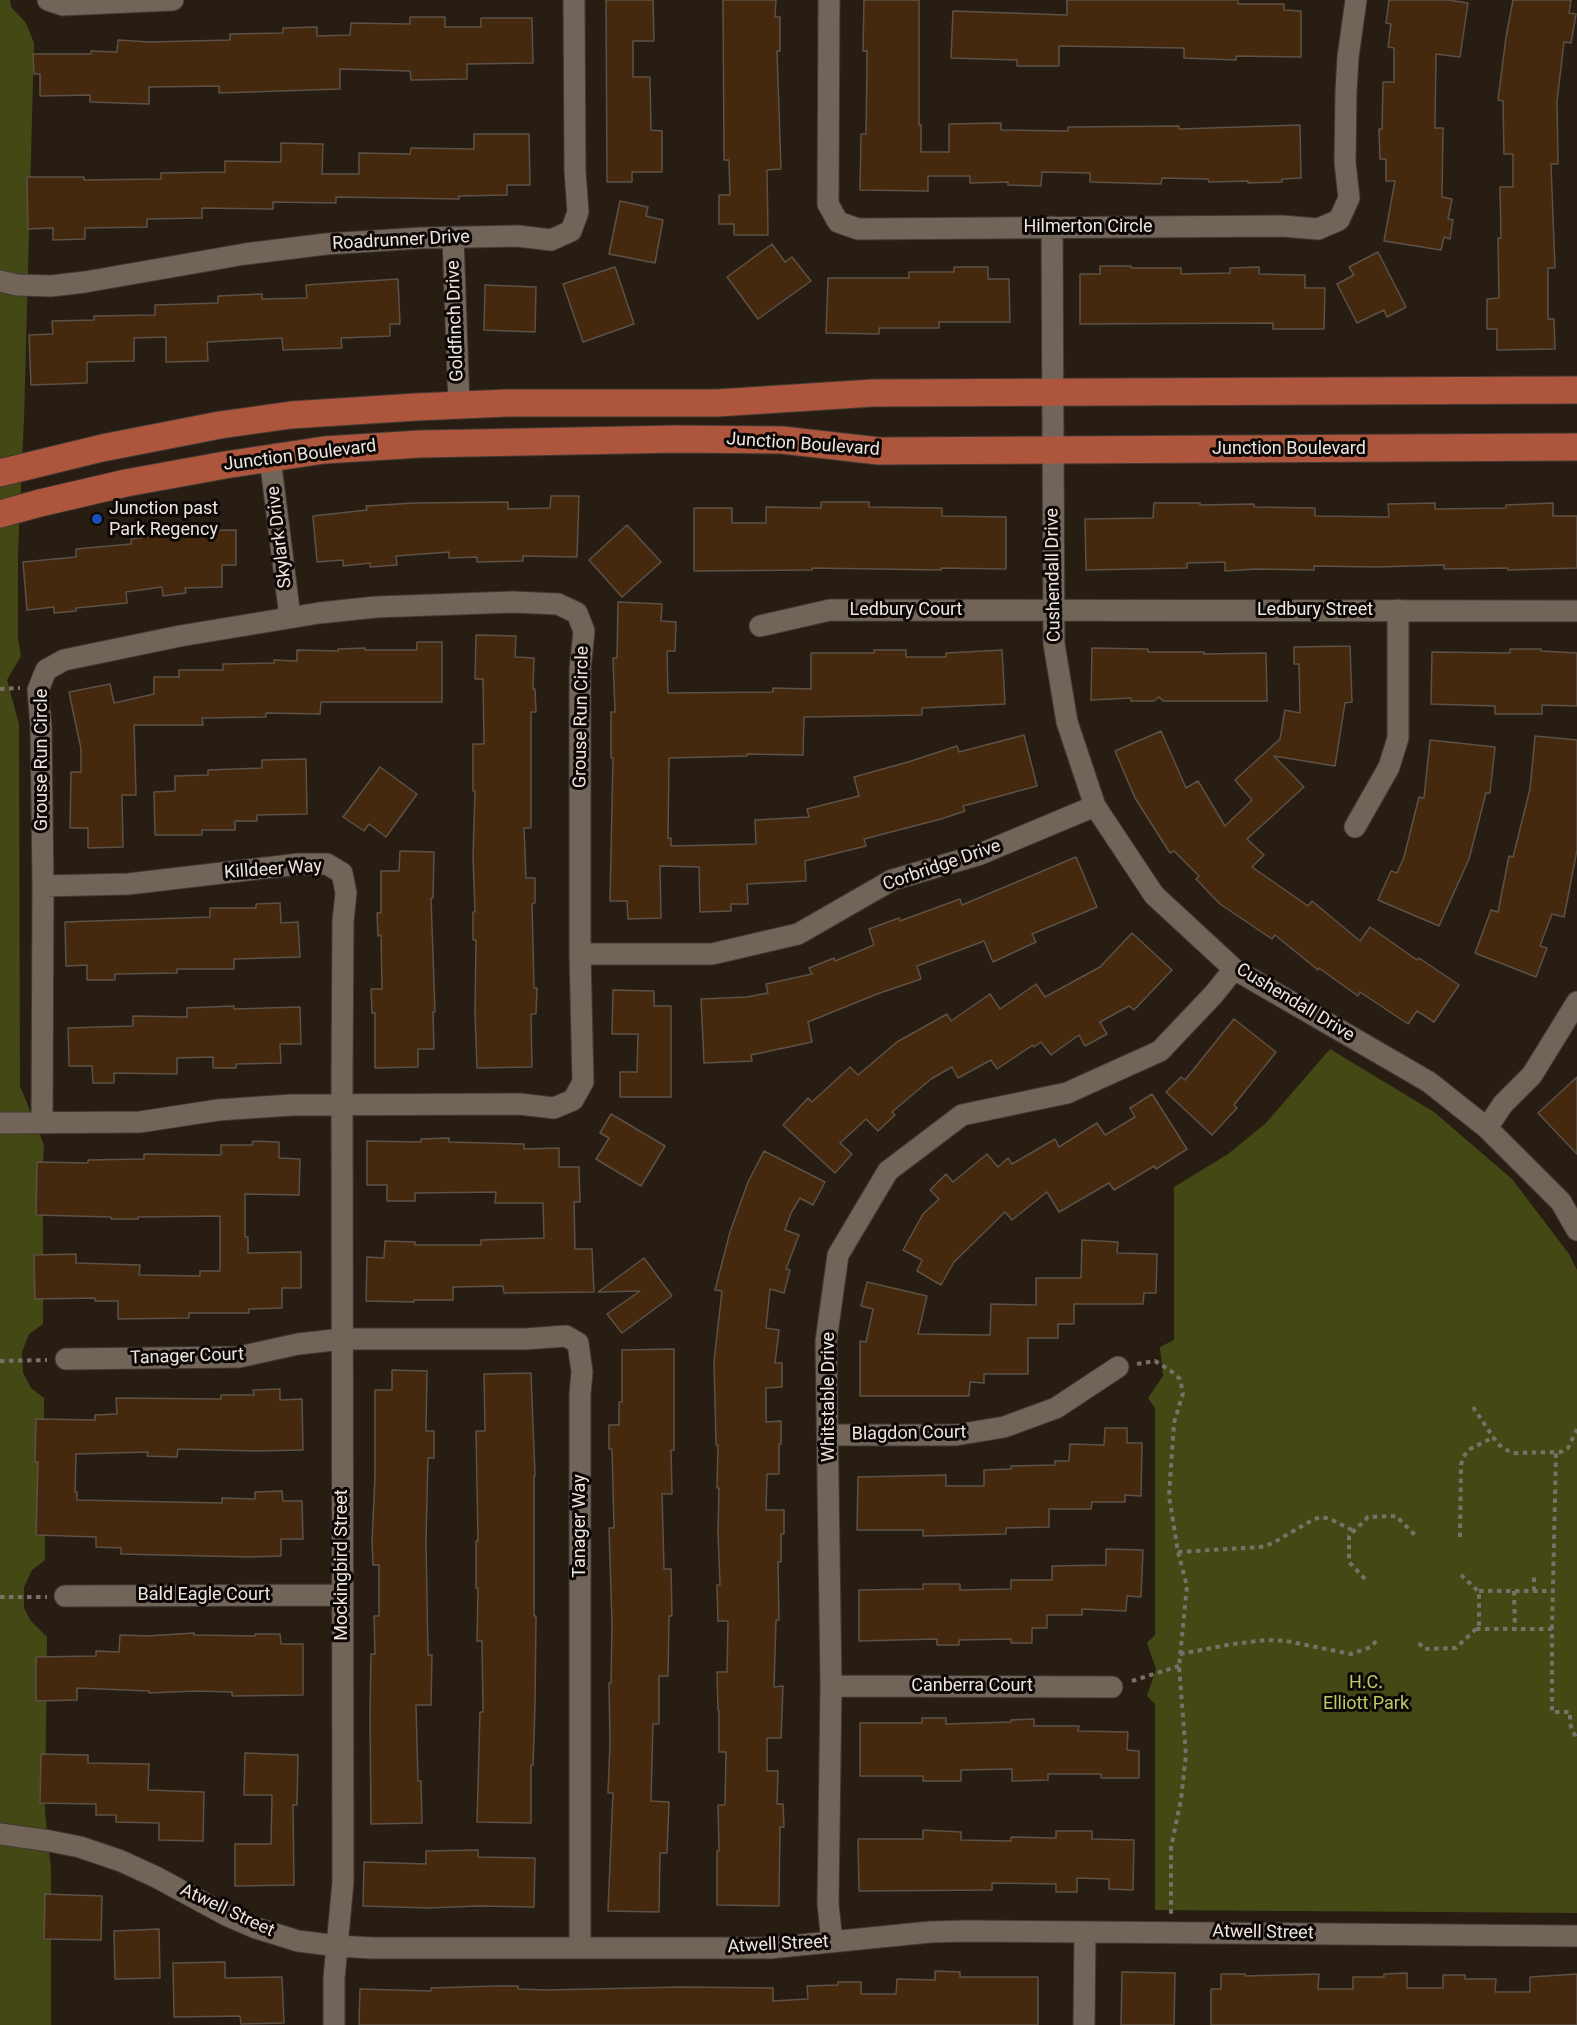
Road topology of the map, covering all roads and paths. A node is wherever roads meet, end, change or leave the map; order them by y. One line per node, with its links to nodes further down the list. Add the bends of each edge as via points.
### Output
1 (48, 0): 2 (street, via 63,5)
2 (172, 0)
3 (574, 0): 7 (street, Roadrunner Drive, via 578,212 571,231 550,240 518,236)
4 (829, 0): 6 (street, Hilmerton Circle, via 828,204 838,222 858,229)
5 (1356, 0): 6 (street, Hilmerton Circle, via 1346,92 1349,198 1339,220 1318,229)
6 (1052, 227): 10 (street, Cushendall Drive)
7 (453, 238): 8 (street, Roadrunner Drive, via 326,244 51,286); 11 (street, Goldfinch Drive)
8 (0, 281)
9 (1577, 390): 10 (main road, Junction Boulevard)
10 (1053, 393): 11 (main road, Junction Boulevard, via 873,393 717,403); 13 (street, Cushendall Drive)
11 (459, 405): 15 (main road, Junction Boulevard, via 291,415 220,425)
12 (1577, 447): 13 (main road, Junction Boulevard)
13 (1053, 451): 14 (main road, Junction Boulevard, via 879,451 782,440 642,440 420,444); 18 (street, Cushendall Drive)
14 (270, 458): 16 (main road, Junction Boulevard, via 126,483); 20 (street, Skylark Drive)
15 (0, 473)
16 (0, 514)
17 (1398, 610): 18 (street, Ledbury Street); 19 (street, Ledbury Street); 23 (street, via 1398,738 1389,767)
18 (1054, 611): 21 (street, Ledbury Court, via 830,610); 22 (street, Cushendall Drive, via 1054,644 1067,722)
19 (1577, 611)
20 (290, 617): 24 (street, Grouse Run Circle, via 64,660 46,670 38,690); 25 (street, Grouse Run Circle, via 376,608 513,602 558,604 577,613 584,631 580,670)
21 (760, 626)
22 (1095, 806): 25 (street, Corbridge Drive, via 978,855 892,880 798,934 712,954); 26 (street, Cushendall Drive, via 1154,895)
23 (1355, 827)
24 (43, 886): 28 (street, Killdeer Way, via 128,884 299,864 327,864 342,873 346,893); 30 (street, Grouse Run Circle)
25 (580, 954): 28 (street, Grouse Run Circle, via 583,1082 573,1100 554,1108 519,1104)
26 (1234, 969): 31 (street, Cushendall Drive, via 1429,1082); 39 (street, Whitstable Drive, via 1161,1051 1067,1093 962,1115 888,1171 838,1255 826,1341)
27 (1577, 1002): 31 (street, via 1532,1075 1503,1104)
28 (342, 1104): 30 (street, Grouse Run Circle, via 256,1107 140,1122); 33 (street, Mockingbird Street)
29 (0, 1122): 30 (street, Grouse Run Circle)
30 (42, 1122)
31 (1487, 1128): 32 (street, Cushendall Drive, via 1561,1202)
32 (1577, 1230)
33 (343, 1339): 34 (street, Tanager Court, via 239,1357); 53 (street, Mockingbird Street); 72 (street, Tanager Way, via 566,1336 578,1342 582,1372)
34 (66, 1359): 35 (path)
35 (0, 1361)
36 (1118, 1367): 39 (street, Blagdon Court, via 1056,1407 1004,1427 956,1435); 45 (path, via 1155,1361 1180,1379 1183,1393 1174,1423 1169,1496)
37 (1473, 1407): 40 (path)
38 (1577, 1429): 41 (path, via 1568,1448)
39 (828, 1435): 63 (street, Whitstable Drive)
40 (1494, 1437): 41 (path, via 1504,1449 1514,1452); 44 (path, via 1470,1449 1461,1465)
41 (1556, 1453): 52 (path)
42 (1354, 1531): 43 (path, via 1368,1517 1396,1516); 45 (path, via 1322,1518 1261,1547); 48 (path, via 1349,1536 1349,1562)
43 (1417, 1537)
44 (1460, 1537)
45 (1178, 1552): 61 (path, via 1187,1586)
46 (1459, 1573): 49 (path)
47 (1534, 1574): 51 (path)
48 (1365, 1579)
49 (1478, 1591): 50 (path); 56 (path)
50 (1514, 1591): 51 (path); 57 (path)
51 (1534, 1591): 52 (path)
52 (1553, 1591): 58 (path)
53 (342, 1595): 54 (street, Bald Eagle Court); 71 (street, Mockingbird Street, via 343,1882)
54 (65, 1596): 55 (path)
55 (0, 1598)
56 (1476, 1629): 57 (path); 60 (path, via 1456,1648 1424,1648)
57 (1515, 1629): 58 (path)
58 (1552, 1629): 65 (path, via 1552,1712 1570,1712)
59 (1377, 1640): 61 (path, via 1371,1647 1351,1654 1266,1640)
60 (1419, 1643)
61 (1180, 1654): 62 (path)
62 (1179, 1666): 64 (path); 68 (path, via 1186,1755 1171,1848)
63 (831, 1686): 64 (street, Canberra Court); 70 (street, Whitstable Drive, via 828,1904)
64 (1112, 1687)
65 (1577, 1740)
66 (0, 1834): 71 (street, Atwell Street, via 80,1847 156,1877 256,1928 298,1941)
67 (1085, 1932): 68 (street, Atwell Street); 70 (street, Atwell Street, via 930,1932); 74 (street)
68 (1171, 1932): 69 (street, Atwell Street)
69 (1577, 1936)
70 (832, 1942): 72 (street, Atwell Street, via 770,1948)
71 (338, 1946): 72 (street, Atwell Street); 73 (street, Mockingbird Street)
72 (580, 1948)
73 (334, 2025)
74 (1084, 2025)

